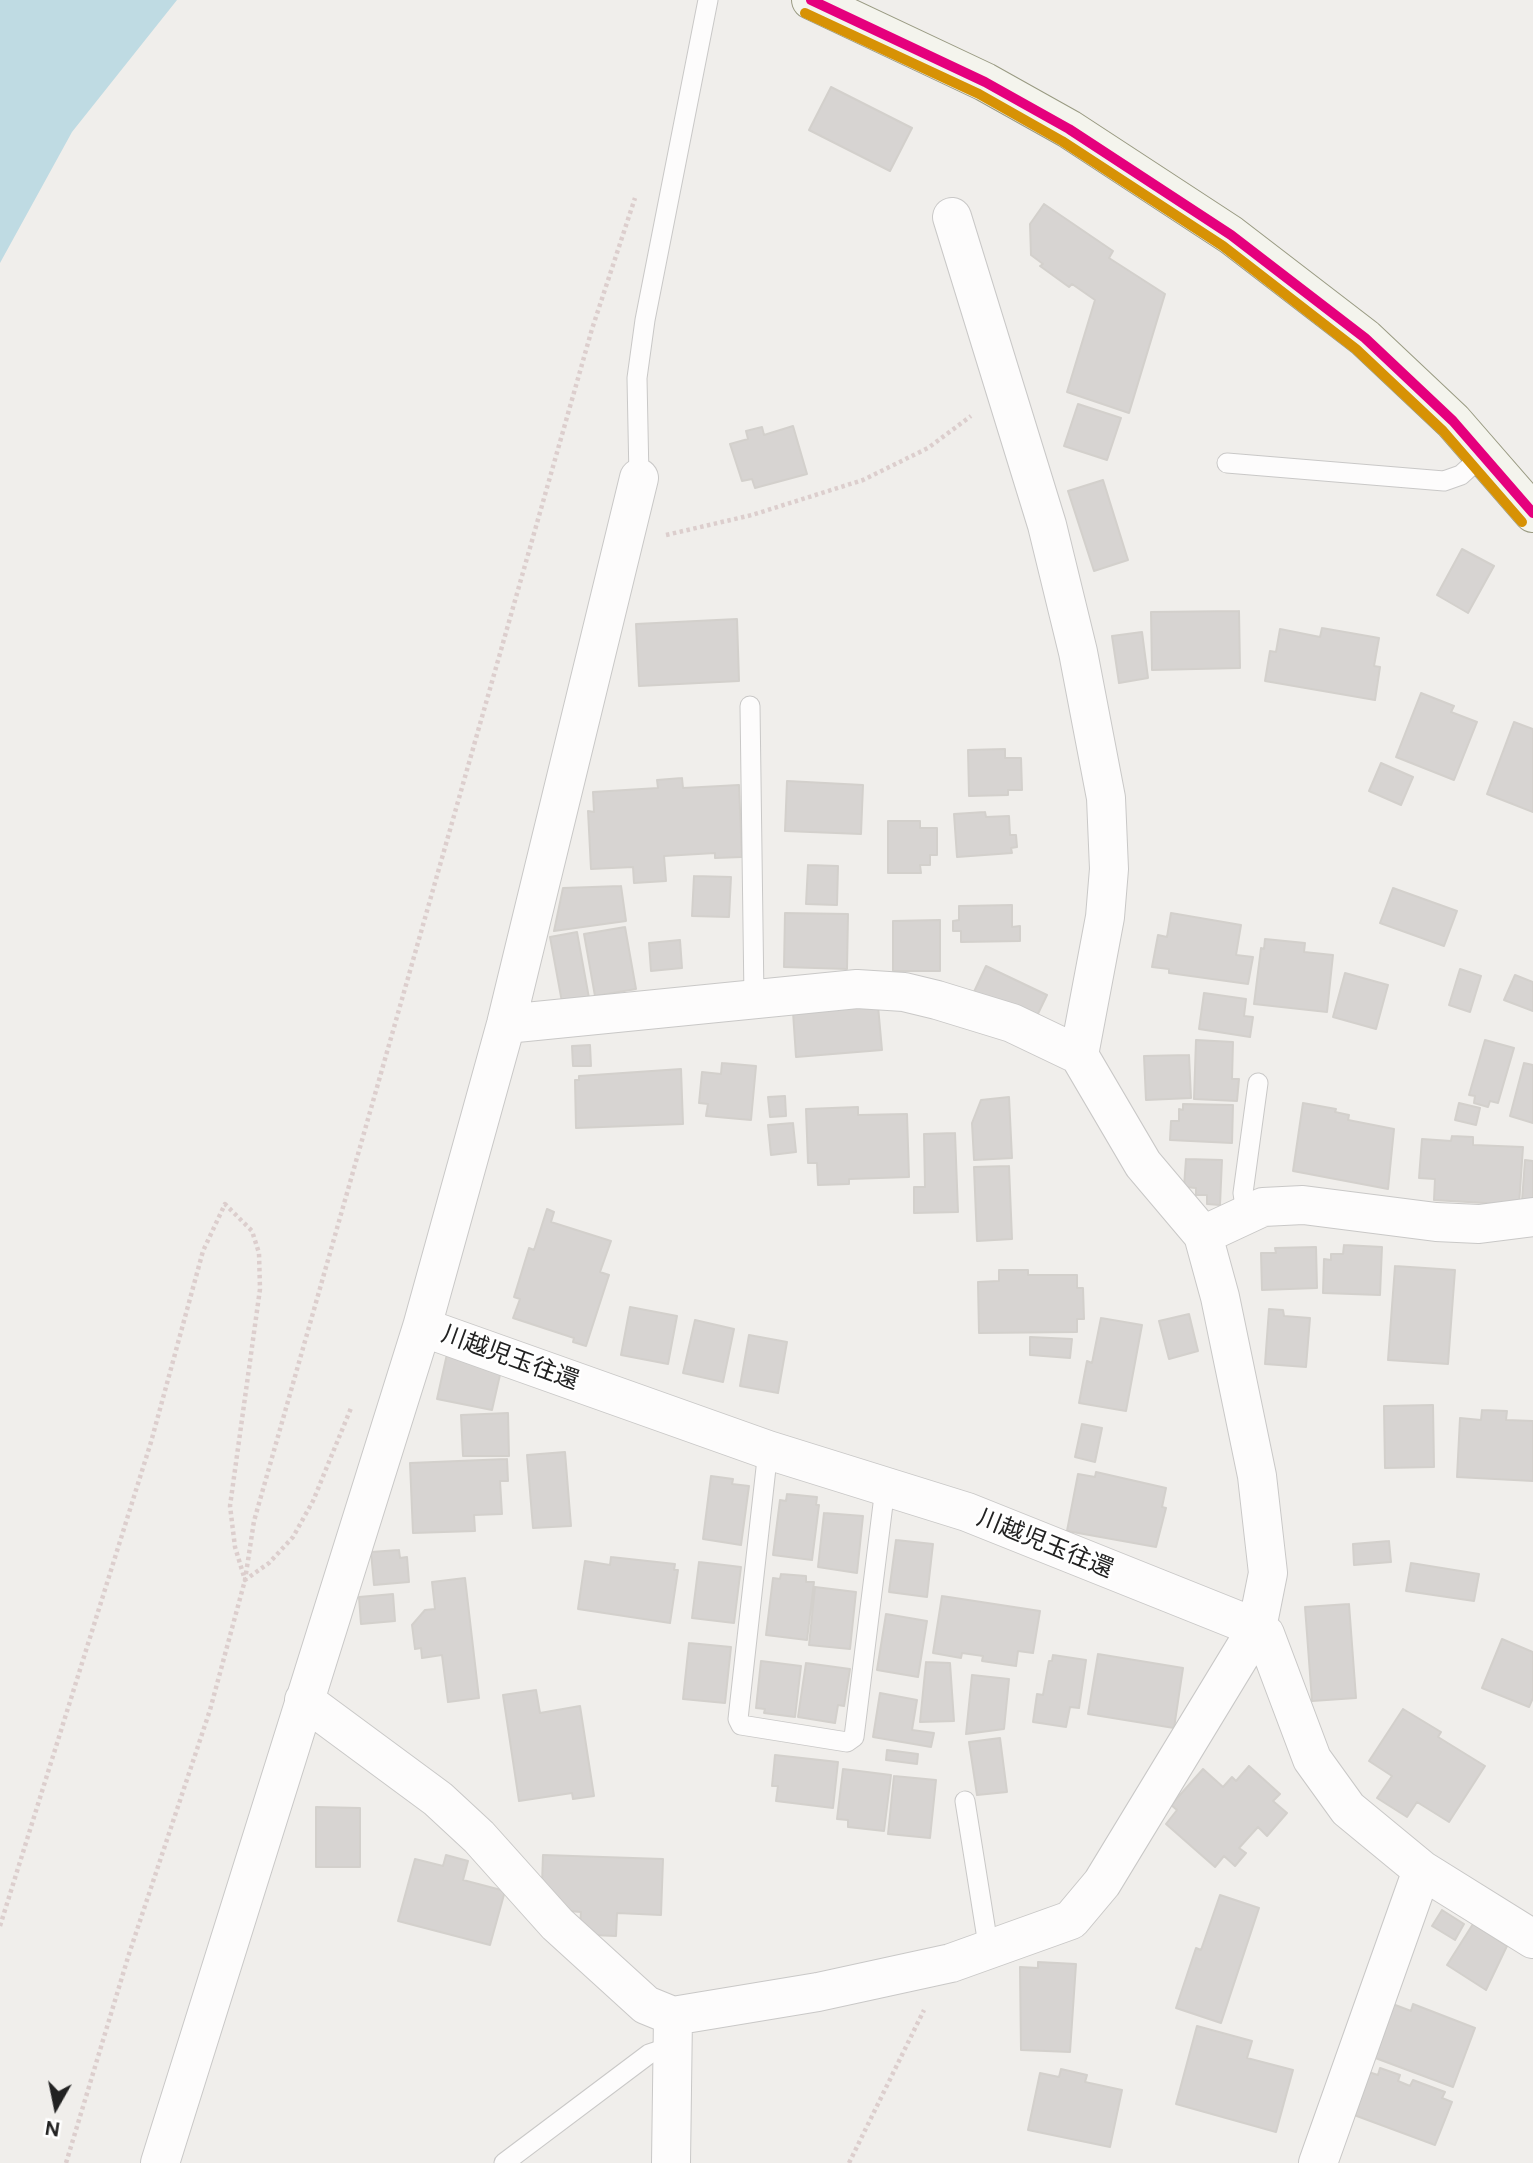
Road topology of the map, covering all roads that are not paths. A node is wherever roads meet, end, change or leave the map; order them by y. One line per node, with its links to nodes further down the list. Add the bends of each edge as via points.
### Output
1 (708, 0): 6 (lane, via 645,320 637,378)
2 (811, 0): 4 (main road, via 985,82 1160,186 1365,338)
3 (952, 217): 11 (street, via 1047,525 1106,798 1110,869 1105,917)
4 (1484, 454): 5 (lane, via 1461,475 1444,481); 7 (main road)
5 (1227, 463)
6 (639, 478): 10 (street)
7 (1533, 513)
8 (750, 706): 9 (lane)
9 (754, 999): 10 (street); 11 (street, via 857,989 904,992 1012,1023)
10 (506, 1024): 16 (street)
11 (1079, 1055): 15 (street, via 1143,1164)
12 (1258, 1083): 13 (lane, via 1243,1193)
13 (1246, 1213): 14 (street, via 1263,1206 1303,1205 1436,1222 1479,1224); 15 (street)
14 (1533, 1217)
15 (1203, 1235): 19 (street, via 1234,1361 1266,1531 1268,1573)
16 (422, 1327): 17 (street, 川越児玉往還); 20 (street)
17 (768, 1450): 18 (street, 川越児玉往還); 18 (lane, via 738,1719 741,1725 847,1742 854,1737)
18 (885, 1488): 19 (street, 川越児玉往還, via 967,1512)
19 (1257, 1628): 22 (street, via 1265,1634 1312,1759 1349,1809); 24 (street, via 1102,1883 1071,1920)
20 (304, 1700): 25 (street, via 438,1799); 26 (street)
21 (965, 1801): 24 (lane)
22 (1422, 1870): 23 (street); 29 (street)
23 (1533, 1939)
24 (973, 1956): 25 (street)
25 (673, 2031): 27 (lane); 28 (street)
26 (160, 2163)
27 (504, 2163)
28 (671, 2163)
29 (1318, 2163)

